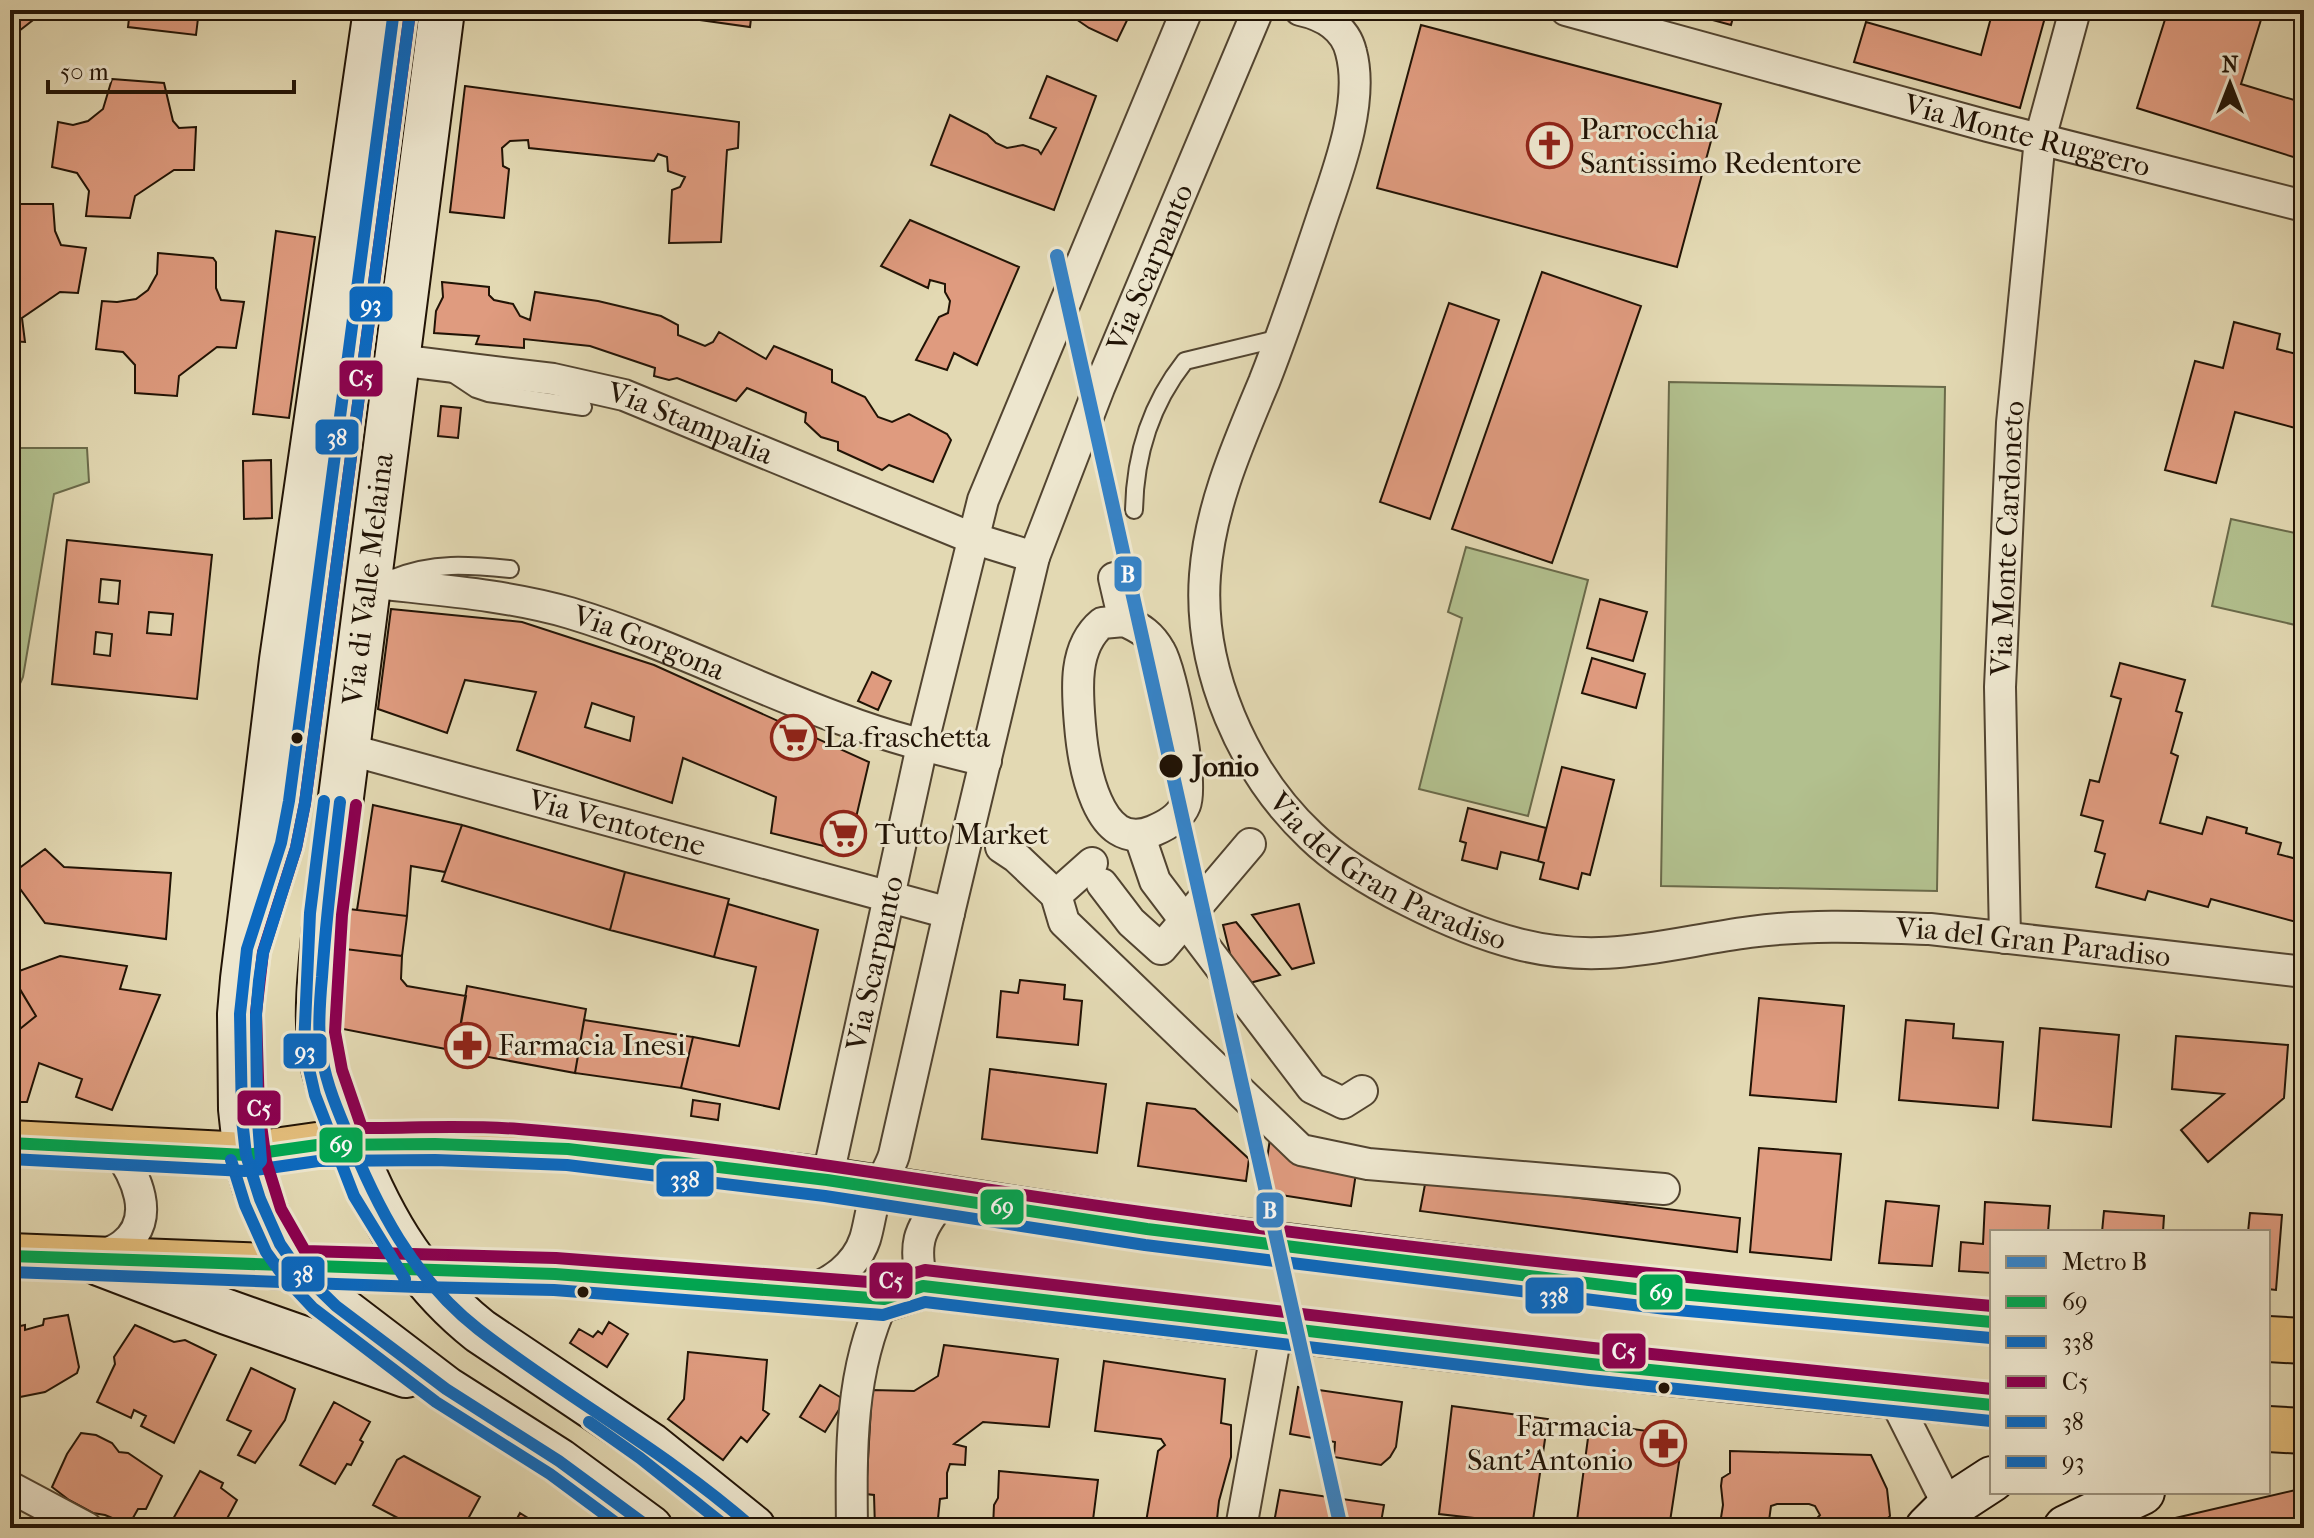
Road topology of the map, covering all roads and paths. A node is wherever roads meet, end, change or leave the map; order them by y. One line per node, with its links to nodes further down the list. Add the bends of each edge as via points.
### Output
1 (376, 10): 33 (main road, Via di Valle Melaina, via 282,660)
2 (394, 10): 33 (lane, Via di Valle Melaina, via 289,801)
3 (442, 10): 12 (main road, Via di Valle Melaina)
4 (1187, 10): 16 (street, Via Scarpanto, via 996,467)
5 (1566, 10): 9 (street, Via Monte Ruggero)
6 (2075, 10): 9 (street, Via Monte Cardoneto)
7 (1259, 11): 17 (street, Via Scarpanto, via 1099,388)
8 (1314, 15): 11 (street, Via del Gran Paradiso, via 1345,35 1351,50 1350,119 1338,171)
9 (2040, 139): 10 (street, Via Monte Ruggero); 32 (street, Via Monte Cardoneto, via 2012,423 2006,548 2000,687)
10 (2304, 206)
11 (1280, 338): 15 (lane, via 1185,361 1158,402 1145,439 1134,475); 32 (street, Via del Gran Paradiso, via 1216,508 1205,601 1212,659 1236,729 1275,796 1323,847 1365,876 1463,925 1561,952 1612,954 1791,927 1930,929)
12 (397, 360): 13 (street, Via Stampalia); 20 (main road, Via di Valle Melaina)
13 (442, 365): 14 (lane, via 488,393); 16 (street, Via Stampalia, via 579,383 632,397)
14 (583, 407)
15 (1134, 510)
16 (972, 538): 17 (street, Via Stampalia); 22 (street, Via Scarpanto)
17 (1034, 557): 24 (street, Via Scarpanto)
18 (510, 569): 20 (lane, via 445,565)
19 (1114, 578): 21 (street)
20 (374, 583): 22 (street, Via Gorgona, via 491,596 569,613); 23 (main road, Via di Valle Melaina)
21 (1124, 621): 25 (street, via 1148,633 1162,653 1189,783 1179,815); 25 (street, via 1102,623 1087,639 1079,667 1079,713 1085,765 1097,802 1116,828)
22 (922, 746): 24 (street); 29 (street, Via Scarpanto)
23 (347, 749): 29 (street, Via Ventotene); 37 (main road, Via di Valle Melaina, via 326,914 319,1033 326,1074)
24 (986, 761): 30 (street, Via Scarpanto)
25 (1140, 837): 31 (street, via 1155,881)
26 (1250, 844): 31 (street)
27 (1001, 847): 28 (street)
28 (1056, 895): 31 (street, via 1097,873 1131,922 1161,949); 42 (street, via 1064,922 1084,944 1301,1150 1368,1164)
29 (888, 898): 30 (street, Via Ventotene); 40 (street, Via Scarpanto)
30 (949, 913): 41 (street, Via Scarpanto, via 894,1155)
31 (1186, 921): 35 (street, via 1312,1088 1343,1103)
32 (2005, 938): 34 (street, Via del Gran Paradiso)
33 (247, 949): 39 (main road, Via di Valle Melaina, via 240,1014)
34 (2304, 972)
35 (1362, 1091)
36 (10, 1143): 38 (main road)
37 (351, 1144): 39 (main road); 40 (main road, via 568,1149); 47 (main road, Via di Valle Melaina, via 369,1190)
38 (116, 1148): 39 (main road); 45 (street, via 136,1178 139,1218 122,1246)
39 (246, 1155): 46 (main road, Via di Valle Melaina, via 269,1221)
40 (827, 1180): 41 (main road)
41 (878, 1188): 43 (main road); 48 (street, Via Scarpanto, via 855,1259 832,1280)
42 (1664, 1189)
43 (944, 1199): 49 (street, via 919,1236); 50 (main road, via 1668,1293)
44 (11, 1259): 45 (main road)
45 (93, 1260): 46 (main road); 55 (main road)
46 (296, 1267): 47 (main road); 55 (main road, Via di Valle Melaina, via 324,1296)
47 (419, 1271): 48 (main road, via 555,1274); 68 (main road, Via di Valle Melaina, via 480,1331 650,1445)
48 (801, 1292): 49 (main road)
49 (904, 1293): 51 (main road); 69 (street, via 865,1343 858,1377)
50 (1990, 1322)
51 (1277, 1328): 56 (main road); 70 (street)
52 (2270, 1339): 53 (main road)
53 (2304, 1344): 54 (main road)
54 (2270, 1352)
55 (446, 1389): 67 (main road, via 559,1461)
56 (1894, 1398): 57 (main road); 65 (street)
57 (1990, 1405)
58 (2270, 1429): 59 (main road)
59 (2304, 1431)
60 (2304, 1441): 61 (main road)
61 (2270, 1449)
62 (1990, 1480): 65 (main road)
63 (10, 1487): 66 (street)
64 (2138, 1494): 71 (main road)
65 (1938, 1517)
66 (87, 1528)
67 (650, 1528)
68 (753, 1528)
69 (852, 1528)
70 (1241, 1528)
71 (2066, 1528)

